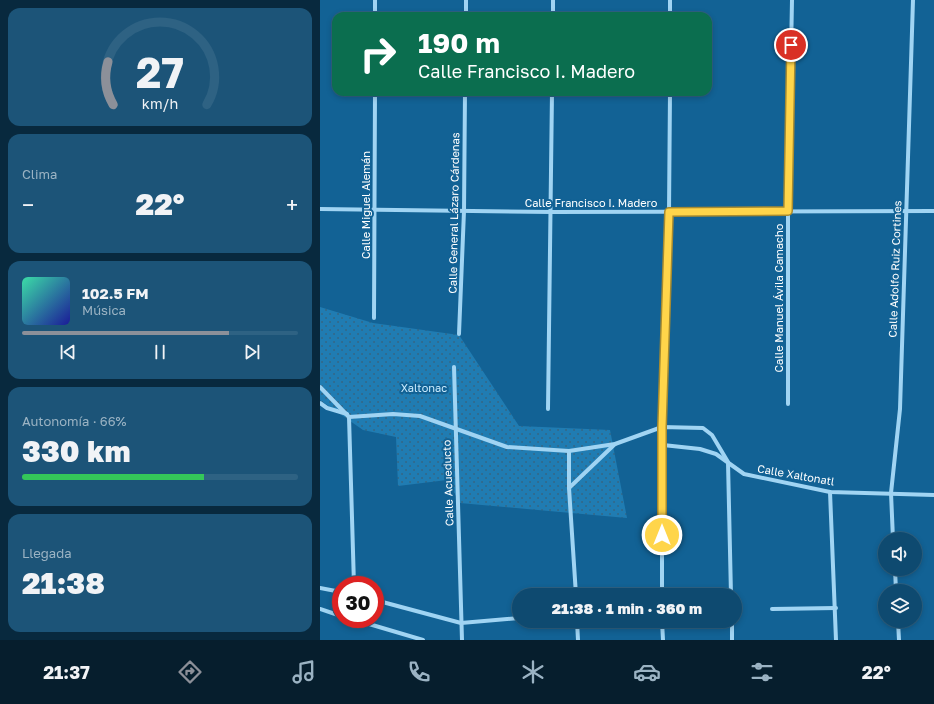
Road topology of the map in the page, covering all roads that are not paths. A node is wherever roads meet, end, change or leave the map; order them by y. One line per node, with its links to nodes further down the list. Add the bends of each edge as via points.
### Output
1 (375, 0): 7 (street)
2 (466, 0): 8 (street)
3 (553, 0): 9 (street)
4 (670, 0): 10 (street)
5 (792, 0): 18 (street, Calle Manuel Ávila Camacho)
6 (913, 0): 19 (street, Calle Adolfo Ruiz Cortines)
7 (375, 12)
8 (466, 12)
9 (553, 12)
10 (670, 12)
11 (375, 96): 16 (street, Calle Miguel Alemán)
12 (465, 96): 17 (street, Calle General Lázaro Cárdenas)
13 (552, 96): 21 (street)
14 (670, 96): 22 (street)
15 (320, 209): 16 (street, Calle Francisco I. Madero)
16 (375, 209): 17 (street, Calle Francisco I. Madero); 23 (street, Calle Miguel Alemán)
17 (464, 211): 21 (street, Calle Francisco I. Madero); 24 (street, Calle General Lázaro Cárdenas)
18 (788, 211): 19 (street, Calle Francisco I. Madero); 22 (street, Calle Francisco I. Madero); 28 (street, Calle Manuel Ávila Camacho)
19 (905, 211): 20 (street, Calle Francisco I. Madero); 39 (street, Calle Adolfo Ruiz Cortines, via 900,409)
20 (934, 211)
21 (552, 212): 22 (street, Calle Francisco I. Madero); 29 (street)
22 (669, 212): 31 (street)
23 (374, 318)
24 (460, 334)
25 (454, 368): 32 (street)
26 (320, 387): 30 (street)
27 (320, 403): 30 (street)
28 (788, 404)
29 (548, 409)
30 (348, 415): 32 (street, Calle Acueducto, via 420,416); 42 (street)
31 (662, 427): 33 (street); 34 (street); 36 (street, via 703,428 712,435)
32 (455, 428): 35 (street, via 507,447); 54 (street, Calle Acueducto)
33 (616, 444): 35 (street); 37 (street)
34 (663, 445): 36 (street, Calle Xaltonatl, via 700,449 716,454); 45 (street)
35 (569, 451): 37 (street)
36 (728, 462): 38 (street, Calle Xaltonatl, via 744,474); 46 (street)
37 (569, 488): 44 (street)
38 (830, 492): 39 (street, Calle Xaltonatl); 50 (street)
39 (891, 493): 40 (street, Calle Xaltonatl); 41 (street, Calle Adolfo Ruiz Cortines)
40 (934, 495)
41 (893, 532)
42 (354, 576)
43 (320, 588): 47 (street)
44 (576, 588)
45 (662, 588)
46 (731, 588)
47 (332, 590)
48 (384, 602): 54 (street)
49 (772, 608): 50 (street)
50 (836, 608): 65 (street)
51 (320, 609): 52 (street)
52 (332, 613)
53 (512, 619): 54 (street)
54 (461, 623): 61 (street, Calle Acueducto)
55 (382, 628): 60 (street)
56 (577, 628): 62 (street)
57 (662, 628): 63 (street)
58 (732, 628): 64 (street)
59 (898, 628): 66 (street)
60 (423, 640)
61 (462, 640)
62 (578, 640)
63 (663, 640)
64 (732, 640)
65 (836, 640)
66 (899, 640)

